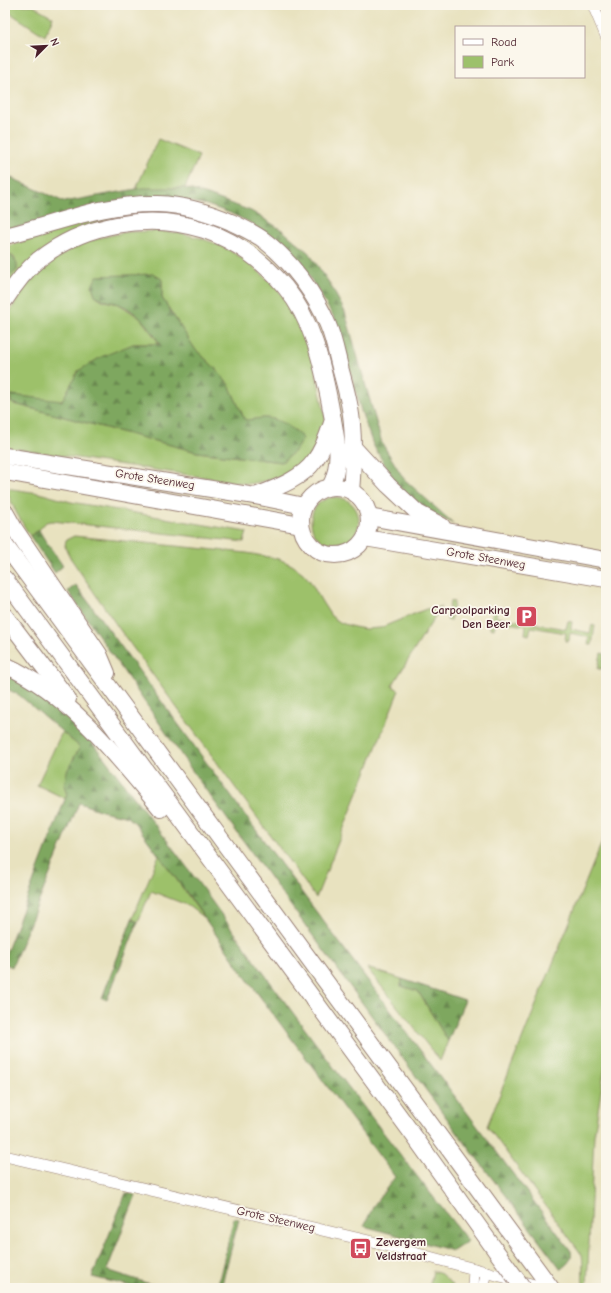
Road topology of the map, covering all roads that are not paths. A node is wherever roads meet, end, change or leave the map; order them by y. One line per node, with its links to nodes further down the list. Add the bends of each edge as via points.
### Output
1 (593, 5): 2 (street)
2 (606, 36)
3 (5, 236): 6 (highway, via 104,209 159,204 199,210 217,216 265,241 297,273 329,326 349,402)
4 (5, 300): 5 (highway, via 37,261 73,237 97,229 141,222 161,222 204,230 240,247 257,259 286,288 298,306 318,348)
5 (333, 420): 9 (highway, via 338,445 334,480); 11 (highway, via 315,461 299,475)
6 (353, 447): 10 (highway); 16 (highway, via 418,513)
7 (7, 456): 11 (highway, Grote Steenweg)
8 (5, 472): 15 (highway, Grote Steenweg)
9 (330, 487): 10 (highway, via 341,487); 12 (highway, via 319,490)
10 (351, 491): 14 (highway, via 363,502)
11 (255, 496): 12 (highway, Grote Steenweg)
12 (304, 506): 15 (highway)
13 (5, 512): 24 (highway, via 99,654)
14 (369, 517): 16 (highway, Grote Steenweg); 17 (highway)
15 (301, 525): 17 (highway, via 306,539 316,549 329,555 343,554 356,548)
16 (454, 533): 19 (highway, Grote Steenweg)
17 (365, 538): 21 (highway, Grote Steenweg)
18 (5, 545): 24 (highway)
19 (606, 560)
20 (5, 579): 26 (highway)
21 (606, 579)
22 (5, 616): 25 (highway)
23 (5, 665): 25 (highway, via 47,690)
24 (114, 693): 34 (highway)
25 (90, 727): 26 (highway, via 170,819)
26 (315, 1002): 32 (highway, bridge)
27 (5, 1156): 28 (street, Grote Steenweg, via 369,1241)
28 (474, 1269): 29 (street, Grote Steenweg); 30 (street)
29 (487, 1272): 31 (street); 33 (street, Grote Steenweg)
30 (473, 1288)
31 (483, 1288)
32 (523, 1288)
33 (546, 1288)
34 (551, 1288)

